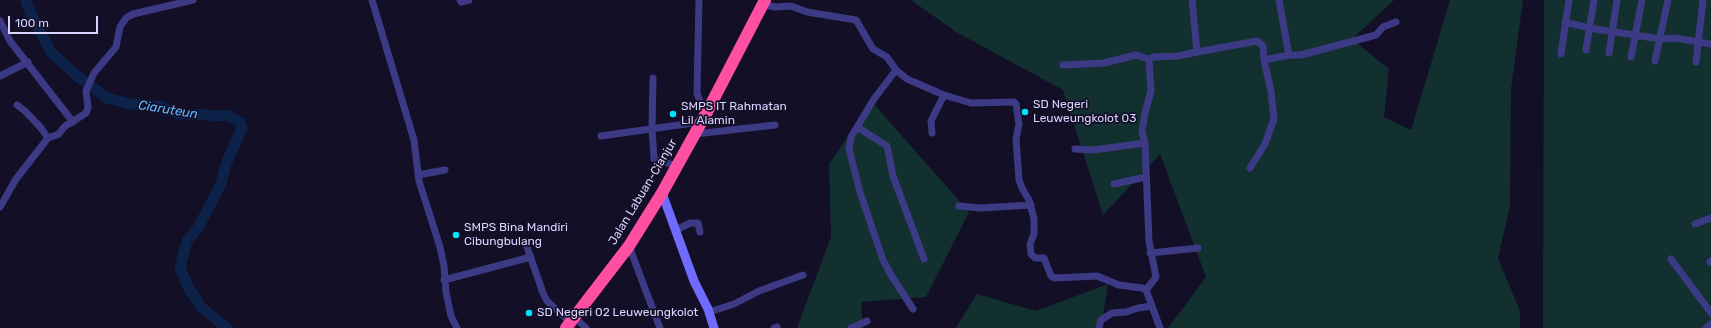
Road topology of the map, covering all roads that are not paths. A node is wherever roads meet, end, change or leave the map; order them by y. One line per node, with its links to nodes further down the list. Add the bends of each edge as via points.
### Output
1 (193, 0): 42 (street, via 130,16 120,27 114,50 94,73 86,91 86,113)
2 (372, 0): 56 (street, via 414,140)
3 (460, 0): 4 (street)
4 (469, 0)
5 (699, 0): 41 (street, via 697,93 700,102)
6 (1192, 0): 25 (street)
7 (1279, 0): 28 (street)
8 (1569, 0): 17 (street)
9 (1594, 0): 18 (street)
10 (1617, 0): 19 (street)
11 (1642, 0): 20 (street)
12 (1668, 0): 21 (street)
13 (1702, 0): 22 (street)
14 (763, 2): 36 (street, via 775,7 791,6 856,20 873,49 887,57); 41 (highway, Jalan Labuan-Cianjur)
15 (0, 21): 33 (street, via 10,41)
16 (1396, 22): 28 (street, via 1372,36 1301,55)
17 (1565, 22): 18 (street); 27 (street)
18 (1589, 28): 19 (street); 24 (street)
19 (1612, 32): 20 (street); 26 (street)
20 (1636, 35): 21 (street); 29 (street)
21 (1660, 39): 22 (street); 32 (street)
22 (1697, 41): 23 (street); 34 (street)
23 (1711, 44)
24 (1586, 50)
25 (1198, 52): 30 (street); 31 (street, via 1257,41 1262,46)
26 (1609, 53)
27 (1561, 54)
28 (1289, 55): 31 (street)
29 (1631, 57)
30 (1150, 59): 35 (street, via 1136,55 1104,63); 51 (street, via 1148,65 1151,91 1142,131)
31 (1264, 60): 54 (street, via 1274,119 1265,144)
32 (1655, 61)
33 (28, 62): 37 (street); 42 (street)
34 (1696, 62)
35 (1063, 65)
36 (896, 70): 39 (street, via 907,79); 45 (street)
37 (0, 76)
38 (652, 78): 46 (street)
39 (944, 95): 47 (street, via 931,121); 60 (street, via 971,103 1016,104 1019,124 1016,138 1019,180)
40 (16, 105): 50 (street, via 25,111)
41 (708, 110): 43 (highway, Jalan Labuan-Cianjur)
42 (73, 122): 50 (street, via 64,127 59,134)
43 (700, 122): 46 (street); 48 (highway, Jalan Labuan-Cianjur)
44 (775, 125): 48 (street)
45 (857, 127): 72 (street, via 887,146 893,176); 78 (street, via 850,138 849,149 860,192 883,260)
46 (652, 129): 49 (street); 53 (street, via 654,160)
47 (932, 133)
48 (695, 134): 53 (highway, Jalan Labuan-Cianjur)
49 (601, 136)
50 (48, 138): 62 (street, via 16,179)
51 (1145, 143): 52 (street, via 1093,150); 57 (street)
52 (1075, 149)
53 (677, 166): 59 (highway, Jalan Labuan-Cianjur)
54 (1250, 168)
55 (445, 170): 56 (street)
56 (418, 175): 75 (street, via 442,255)
57 (1146, 177): 58 (street); 70 (street)
58 (1114, 184)
59 (662, 193): 65 (street); 67 (highway, Jalan Labuan-Cianjur)
60 (1031, 205): 61 (street, via 980,208); 76 (street, via 1034,228 1030,244 1031,254 1035,258 1045,259 1052,277 1096,276 1119,285)
61 (959, 206)
62 (0, 207)
63 (1711, 218): 64 (street)
64 (1695, 224)
65 (676, 230): 66 (street, via 690,223 698,223); 79 (street, via 694,281)
66 (700, 232)
67 (629, 246): 82 (highway, Jalan Labuan-Cianjur); 85 (street)
68 (527, 247): 71 (street)
69 (1198, 248): 70 (street)
70 (1150, 253): 76 (street, via 1156,277)
71 (531, 258): 75 (street); 82 (street, via 547,301)
72 (924, 259)
73 (1671, 259): 80 (street)
74 (803, 275): 79 (street)
75 (444, 280): 84 (street, via 451,316)
76 (1146, 290): 77 (street)
77 (1152, 306): 88 (street, via 1112,313 1101,320); 89 (street)
78 (913, 309)
79 (709, 312): 86 (street)
80 (1711, 313)
81 (867, 321): 87 (street)
82 (576, 324)
83 (1711, 324): 90 (street)
84 (457, 328)
85 (660, 328)
86 (714, 328)
87 (851, 328)
88 (1099, 328)
89 (1160, 328)
90 (1706, 328)

